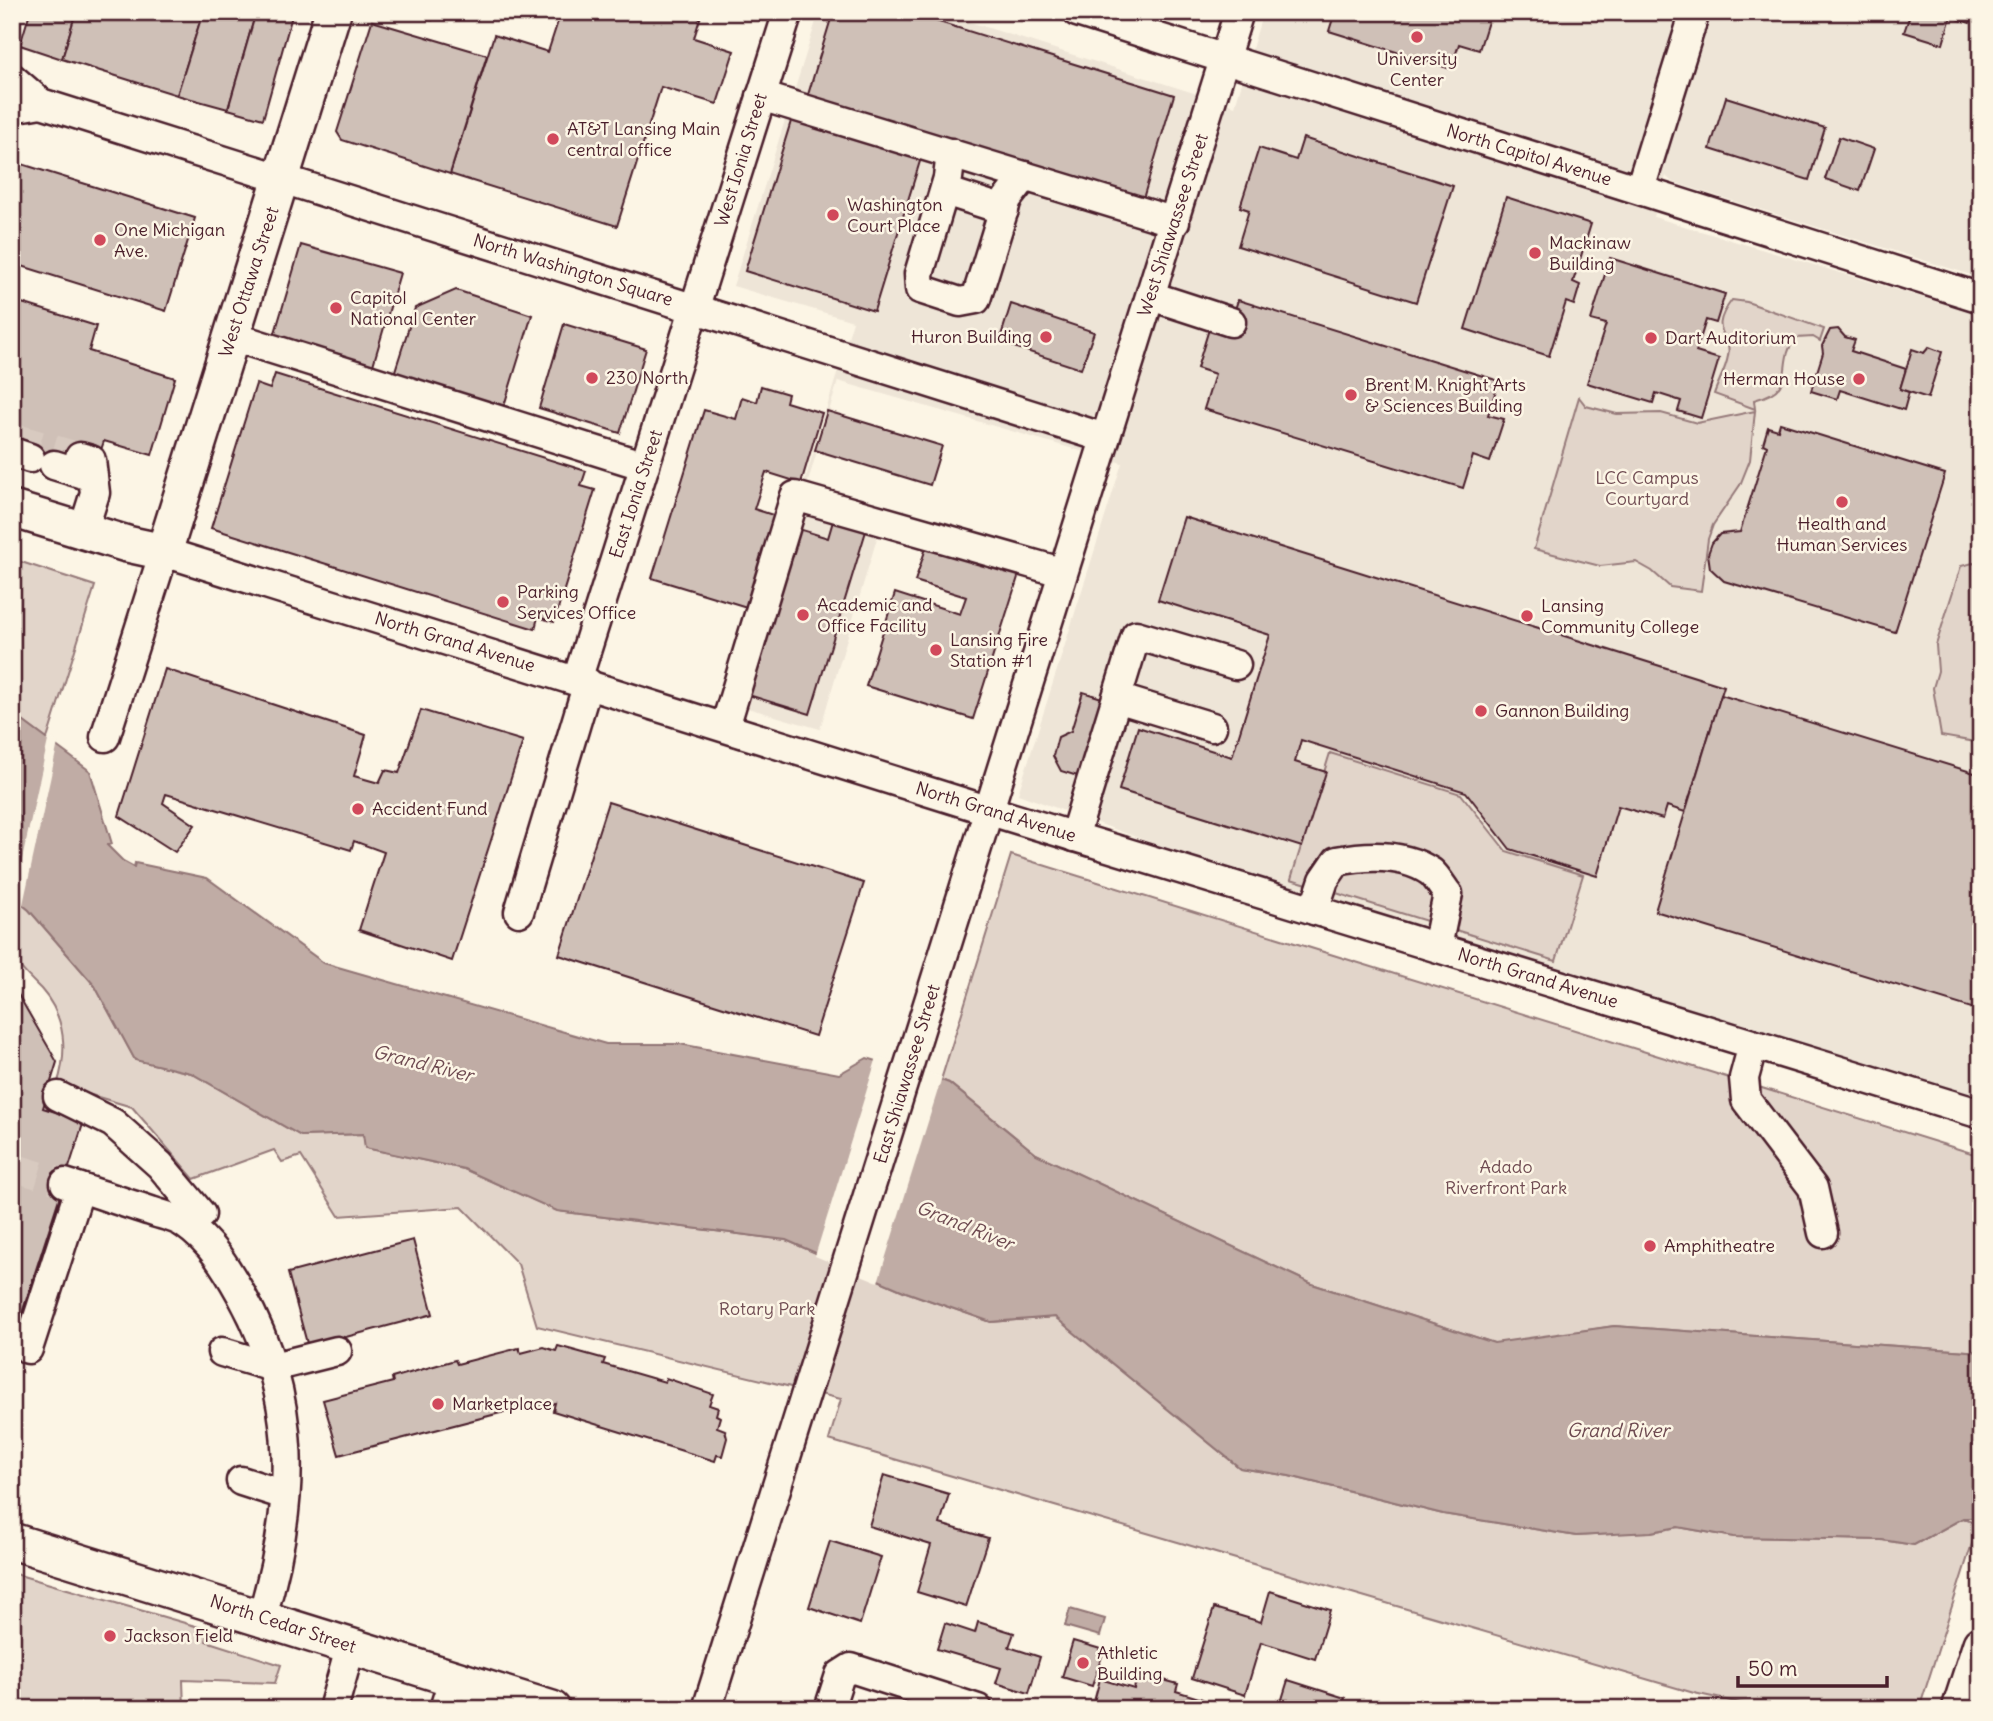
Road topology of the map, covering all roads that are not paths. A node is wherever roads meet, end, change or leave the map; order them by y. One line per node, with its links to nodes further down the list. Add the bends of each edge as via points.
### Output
1 (334, 12): 13 (main road, West Ottawa Street)
2 (788, 12): 8 (street, West Ionia Street)
3 (1077, 12): 6 (street, North Capitol Avenue)
4 (1239, 12): 6 (street, West Shiawassee Street)
5 (1695, 12): 14 (street)
6 (1224, 59): 14 (street, North Capitol Avenue); 17 (street, West Shiawassee Street)
7 (12, 78): 9 (street)
8 (761, 96): 11 (street); 20 (street, West Ionia Street)
9 (41, 103): 10 (street); 13 (street, North Washington Square)
10 (12, 108)
11 (951, 153): 12 (street); 15 (street)
12 (1025, 176): 16 (street); 17 (street)
13 (281, 179): 20 (street, North Washington Square); 22 (main road, West Ottawa Street)
14 (1640, 189): 19 (street, North Capitol Avenue)
15 (945, 191): 16 (street); 16 (street, via 919,274 920,289 960,302 976,299)
16 (1004, 210)
17 (1175, 222): 18 (street, West Shiawassee Street)
18 (1151, 296): 21 (street); 23 (street, West Shiawassee Street)
19 (1981, 298)
20 (695, 308): 23 (street, North Washington Square); 25 (street, East Ionia Street)
21 (1231, 322)
22 (231, 337): 25 (street); 28 (main road, West Ottawa Street)
23 (1105, 438): 29 (street, East Shiawassee Street)
24 (42, 455): 27 (street, via 95,492)
25 (645, 466): 31 (street, East Ionia Street)
26 (12, 509): 27 (main road, North Grand Avenue)
27 (83, 531): 28 (main road, North Grand Avenue)
28 (164, 552): 31 (street, North Grand Avenue); 35 (street)
29 (1061, 572): 33 (street, via 795,496); 36 (street, East Shiawassee Street)
30 (1236, 664): 32 (street, via 1136,635)
31 (582, 681): 33 (street, North Grand Avenue); 39 (street, East Ionia Street)
32 (1117, 698): 34 (street); 37 (street)
33 (725, 727): 36 (street, North Grand Avenue)
34 (1212, 727)
35 (105, 737)
36 (987, 810): 37 (street, North Grand Avenue); 59 (street, East Shiawassee Street)
37 (1074, 837): 38 (street, North Grand Avenue)
38 (1314, 910): 40 (street, North Grand Avenue); 40 (street, via 1324,880 1337,861 1368,855 1399,860 1432,872 1448,894)
39 (519, 912)
40 (1437, 947): 41 (street, North Grand Avenue)
41 (1753, 1045): 43 (street, North Grand Avenue); 45 (street, via 1744,1078 1746,1100 1813,1188)
42 (58, 1096): 44 (street, via 113,1123 160,1165 201,1214)
43 (1981, 1114)
44 (184, 1223): 46 (street, via 73,1185 55,1296); 49 (street, via 221,1257 256,1320)
45 (1823, 1233)
46 (28, 1349)
47 (337, 1351): 49 (street)
48 (222, 1352): 49 (street)
49 (273, 1367): 51 (street, via 281,1391 288,1454)
50 (241, 1481): 51 (street)
51 (285, 1494): 53 (street, via 274,1574)
52 (12, 1541): 53 (main road, North Cedar Street)
53 (262, 1616): 54 (main road, North Cedar Street)
54 (351, 1645): 56 (main road, North Cedar Street); 58 (street)
55 (1979, 1656): 62 (main road)
56 (449, 1693): 57 (main road, North Cedar Street)
57 (544, 1707)
58 (333, 1709)
59 (707, 1709)
60 (829, 1709): 61 (street, via 840,1675 851,1668)
61 (978, 1709)
62 (1960, 1709)

